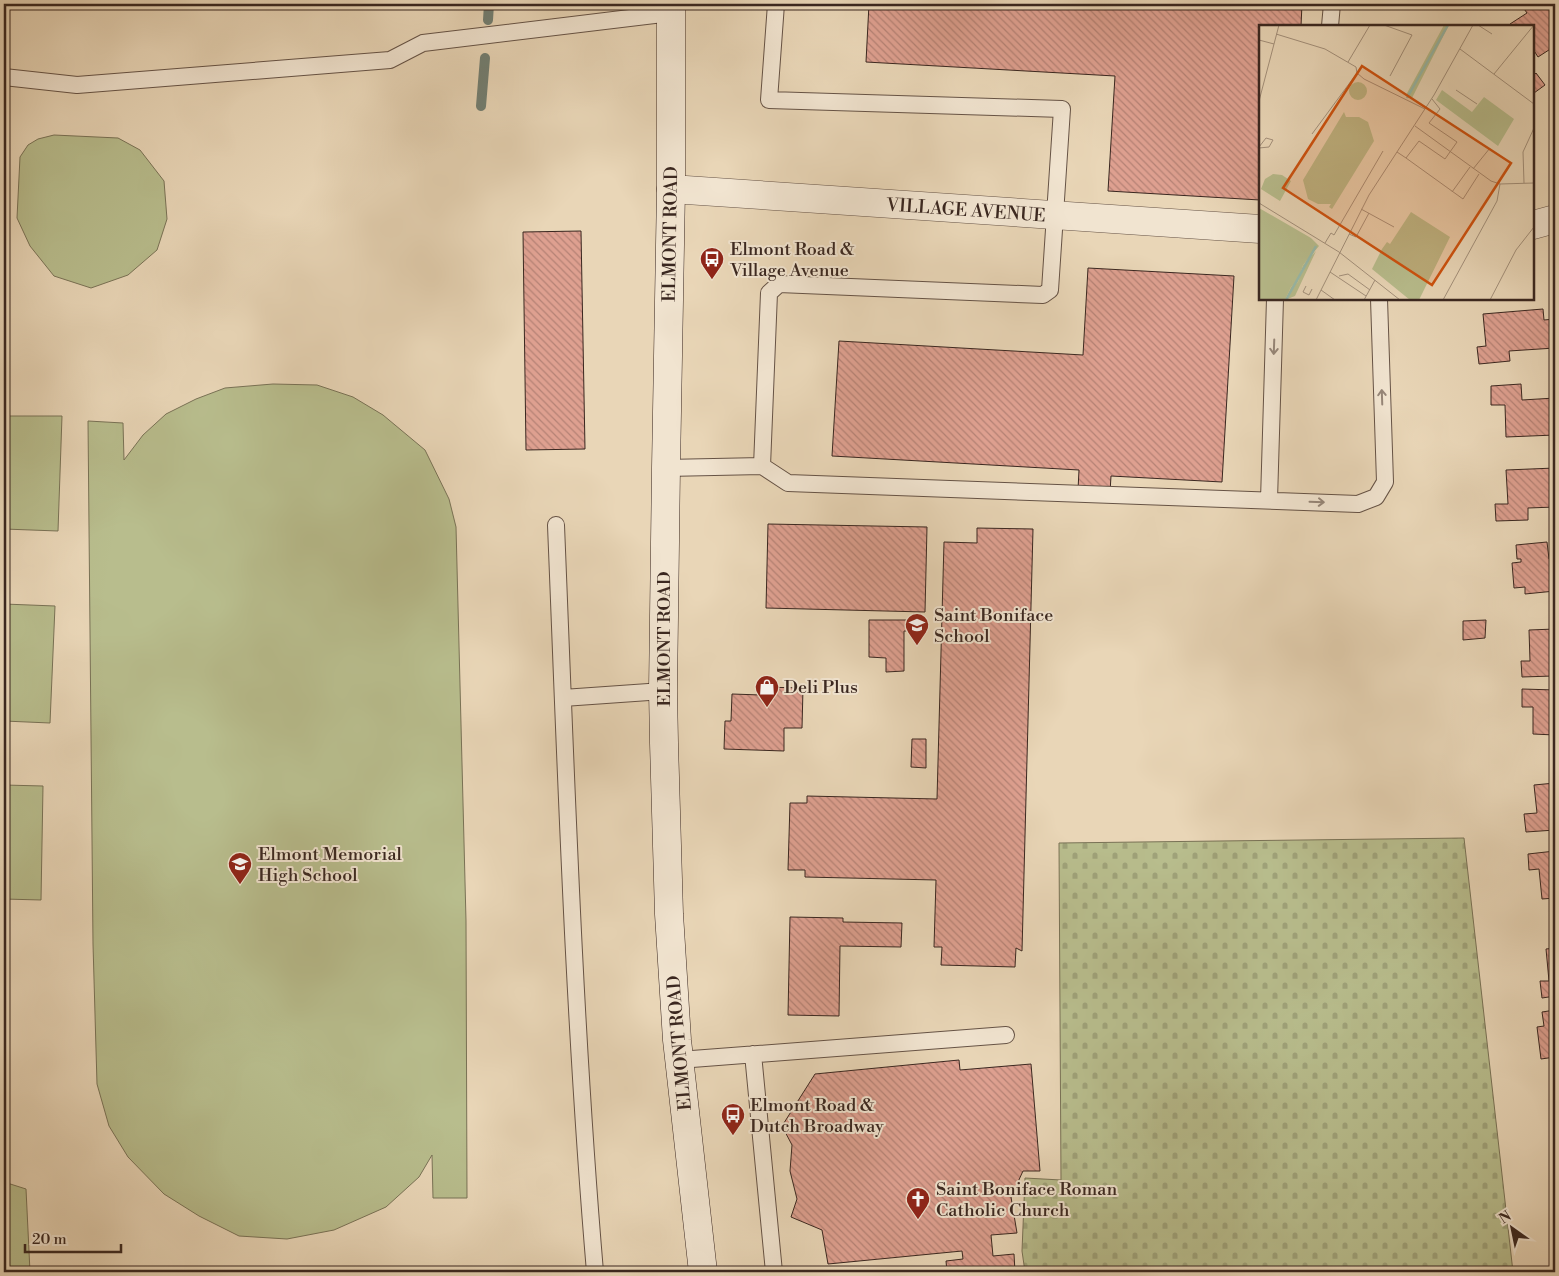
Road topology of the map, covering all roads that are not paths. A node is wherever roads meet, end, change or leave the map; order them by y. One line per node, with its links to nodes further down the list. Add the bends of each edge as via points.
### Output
1 (776, 4): 7 (lane, via 769,100 1062,110)
2 (1332, 4): 4 (lane)
3 (671, 8): 5 (lane, via 423,43 390,60 77,85); 6 (main road, ELMONT ROAD)
4 (1330, 25)
5 (4, 78)
6 (671, 189): 7 (main road, VILLAGE AVENUE); 14 (main road, ELMONT ROAD)
7 (1056, 216): 10 (main road, VILLAGE AVENUE); 13 (lane, via 1050,290 1043,295 779,284 769,293)
8 (1555, 219): 9 (main road)
9 (1534, 225)
10 (1259, 228)
11 (1275, 300): 15 (lane, one-way to 15)
12 (1378, 300): 15 (lane, one-way to 12, via 1358,504 1376,497 1381,490 1385,482)
13 (762, 466): 14 (lane); 15 (lane, via 788,483)
14 (666, 468): 17 (main road, ELMONT ROAD)
15 (1269, 500)
16 (556, 525): 18 (lane)
17 (663, 691): 18 (lane); 21 (main road, ELMONT ROAD, via 669,914)
18 (562, 698): 22 (lane, via 584,1139)
19 (1006, 1035): 20 (lane)
20 (753, 1054): 21 (lane); 24 (lane)
21 (679, 1060): 23 (main road, ELMONT ROAD)
22 (595, 1272)
23 (704, 1272)
24 (774, 1272)

